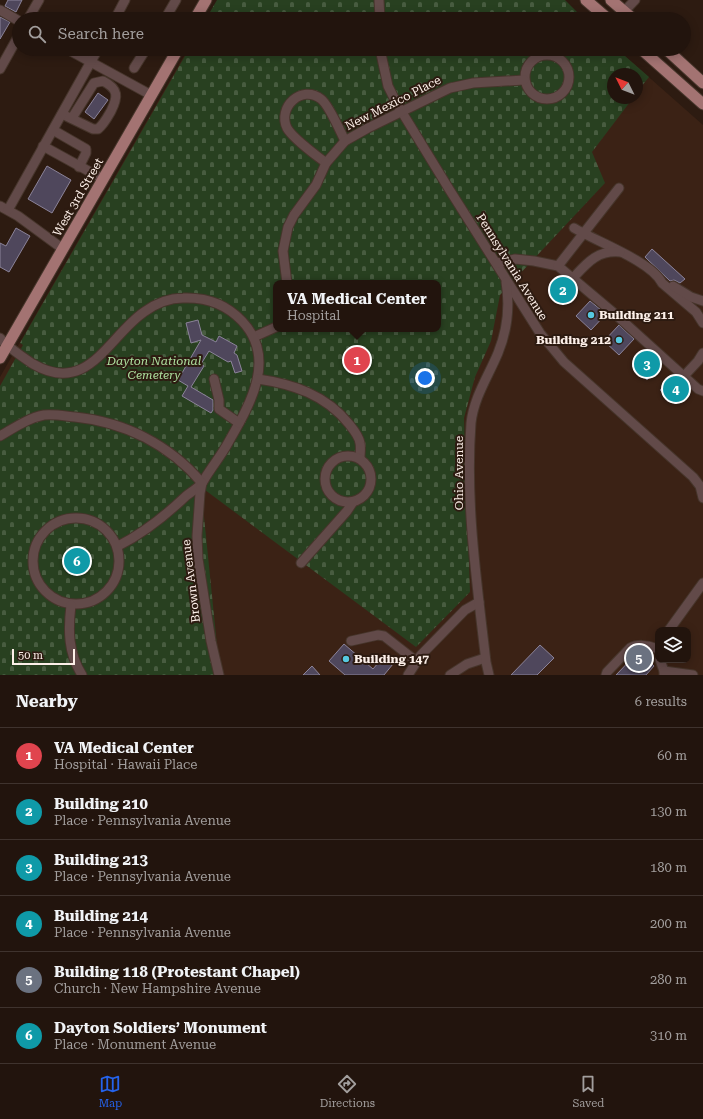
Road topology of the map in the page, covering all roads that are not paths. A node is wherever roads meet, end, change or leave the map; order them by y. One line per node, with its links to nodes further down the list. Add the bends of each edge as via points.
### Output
1 (39, 0): 10 (street)
2 (125, 0): 11 (street)
3 (176, 0): 12 (street)
4 (206, 0): 13 (main road)
5 (379, 0): 14 (street)
6 (586, 0): 15 (main road)
7 (611, 0): 16 (main road)
8 (635, 0): 17 (street)
9 (0, 10): 18 (street)
10 (32, 12)
11 (119, 12)
12 (169, 12)
13 (199, 12)
14 (380, 12)
15 (600, 12)
16 (618, 12)
17 (623, 12)
18 (12, 17)
19 (12, 48): 31 (street)
20 (80, 56): 29 (street)
21 (94, 56): 29 (street)
22 (142, 56): 30 (street)
23 (174, 56): 34 (main road, West 3rd Street)
24 (382, 56): 36 (street, Pennsylvania Avenue, via 388,86)
25 (538, 56): 32 (street, via 527,66)
26 (554, 56): 32 (street, via 564,62 569,76 565,91 559,96 545,100 537,98 531,94)
27 (650, 56): 35 (main road)
28 (674, 56): 33 (main road)
29 (90, 62): 34 (street); 37 (street)
30 (134, 68)
31 (0, 69)
32 (524, 80): 36 (street, New Mexico Place, via 473,83 450,88)
33 (703, 83)
34 (151, 95): 44 (main road, West 3rd Street)
35 (703, 104)
36 (402, 112): 40 (street, New Mexico Place); 51 (street, Pennsylvania Avenue)
37 (62, 114): 38 (street); 39 (street)
38 (72, 118): 38 (street, via 98,129 116,102 117,96 112,87 103,81 94,82)
39 (53, 130): 41 (street); 43 (street, via 86,149)
40 (345, 141): 42 (street, New Mexico Place); 42 (street, New Mexico Place, via 322,99 310,94 298,96 291,101 285,114 286,127)
41 (43, 146): 43 (street); 46 (street)
42 (326, 163): 56 (street, New Mexico Place, via 316,185 288,227 283,251)
43 (79, 167): 44 (street)
44 (102, 179): 49 (main road, West 3rd Street)
45 (619, 188): 48 (street)
46 (4, 208): 49 (street)
47 (574, 228): 48 (street)
48 (584, 234): 50 (street); 52 (street)
49 (63, 249): 61 (main road, West 3rd Street)
50 (621, 252): 54 (street); 55 (street, via 611,251 599,255 590,260)
51 (497, 263): 52 (street, via 515,259); 53 (street, Pennsylvania Avenue)
52 (558, 266): 55 (street)
53 (505, 277): 72 (street, Pennsylvania Avenue, via 540,333 556,353 693,477 700,486); 77 (street, Ohio Avenue, via 508,308 504,336 478,395 471,423 472,536)
54 (659, 277): 57 (street); 58 (street, via 662,283 696,312)
55 (573, 278): 64 (street)
56 (287, 280)
57 (703, 301)
58 (703, 323)
59 (273, 328): 60 (street)
60 (254, 337): 61 (street, via 240,318 220,304 199,298 181,298 161,303 143,312 94,361 66,373 47,371 17,354); 66 (street, via 259,361)
61 (4, 342): 63 (main road, West 3rd Street)
62 (703, 353): 64 (street)
63 (0, 358)
64 (684, 376): 67 (street)
65 (214, 379): 68 (street, via 219,409)
66 (258, 379): 68 (street); 70 (street, via 282,383 309,392 333,408 346,421 360,442)
67 (703, 391)
68 (239, 423): 71 (street)
69 (0, 436): 71 (street, via 45,415 90,418 131,430 150,439 193,472)
70 (360, 458): 73 (street, via 369,468 372,482 365,495); 73 (street, via 349,455 338,458 329,466 325,476 326,488 333,497 343,502)
71 (202, 483): 74 (street, via 149,528); 87 (street, Brown Avenue, via 197,536 198,559)
72 (703, 498)
73 (353, 502): 75 (street)
74 (118, 546): 78 (street, via 119,566 111,586 90,602); 78 (street, via 104,528 82,519 63,520 52,525 44,533 34,552 33,563 37,579 51,595)
75 (301, 563)
76 (703, 583): 79 (street)
77 (478, 602): 82 (street, Ohio Avenue); 83 (street, via 460,614)
78 (71, 605): 86 (street, via 69,641 73,658)
79 (670, 627)
80 (351, 641): 83 (street, via 384,636)
81 (655, 648): 91 (street, via 635,645)
82 (485, 658): 89 (street, via 467,664); 90 (street, Ohio Avenue)
83 (416, 661): 88 (street)
84 (661, 663): 85 (street)
85 (664, 673): 92 (street)
86 (82, 675)
87 (219, 675)
88 (408, 675)
89 (450, 675)
90 (489, 675)
91 (606, 675)
92 (693, 675)

